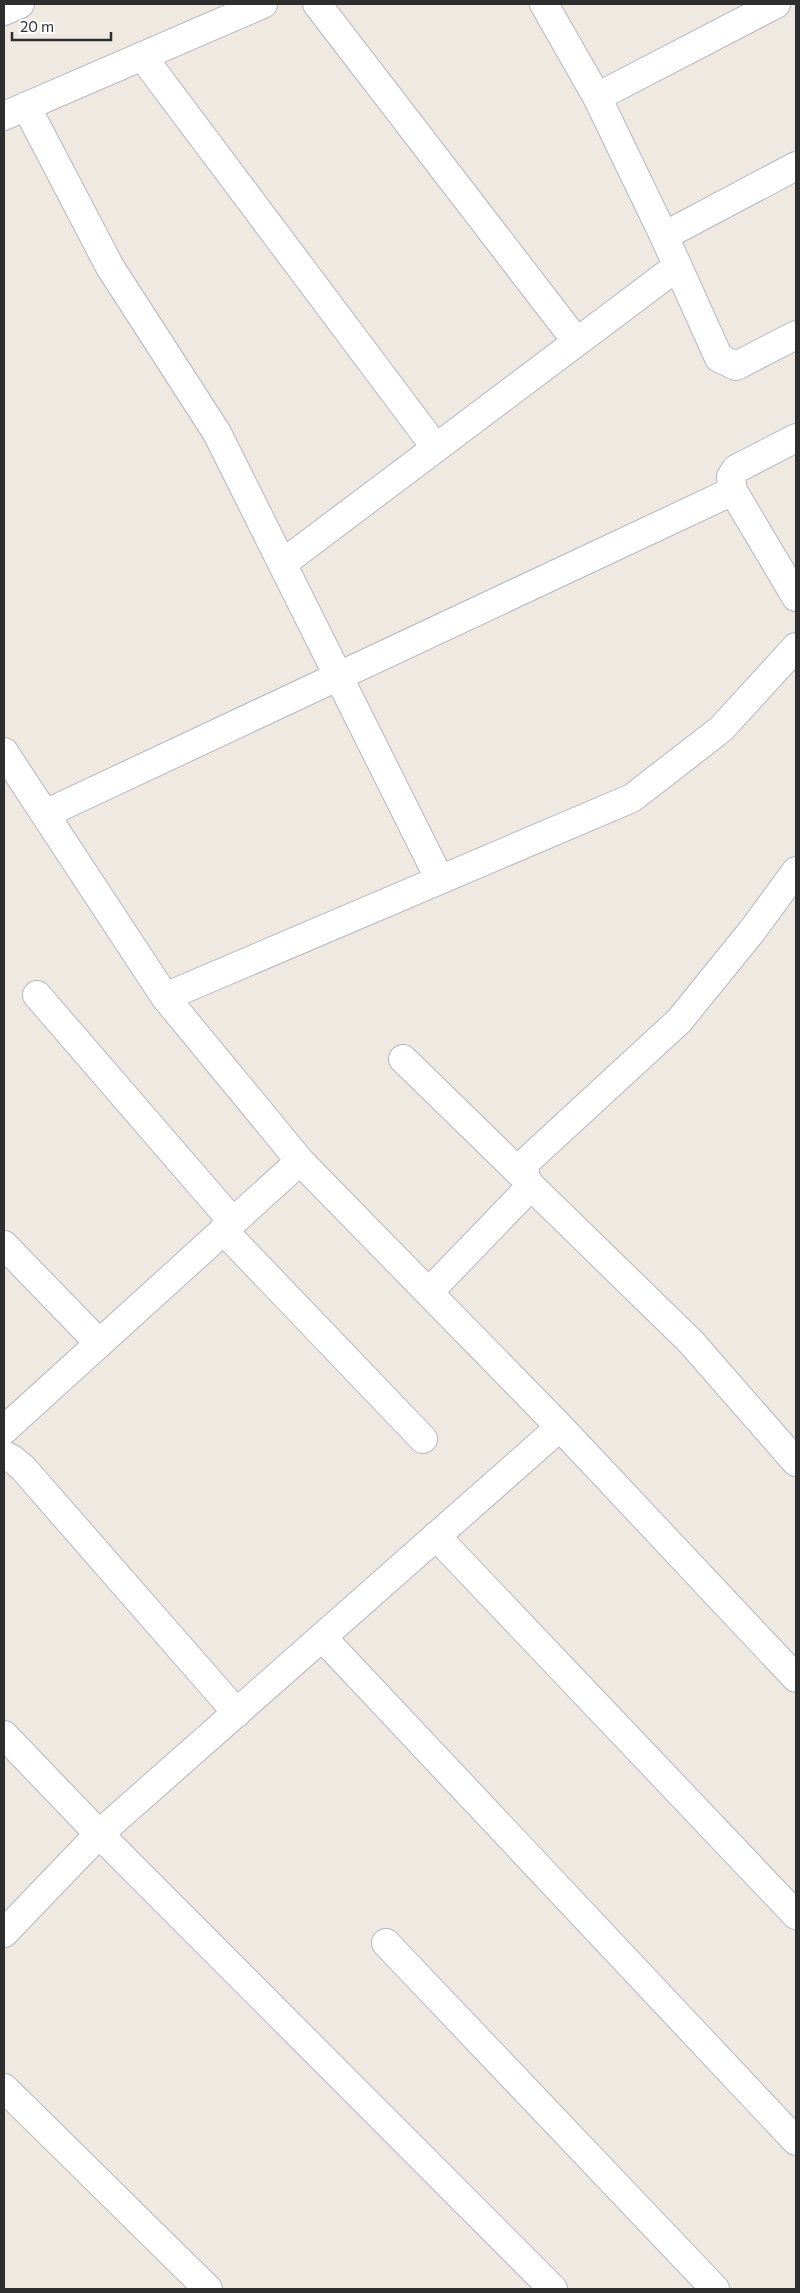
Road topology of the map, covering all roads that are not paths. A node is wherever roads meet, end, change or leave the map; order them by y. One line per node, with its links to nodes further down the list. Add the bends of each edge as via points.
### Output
1 (20, 4): 6 (street)
2 (263, 4): 7 (street)
3 (317, 4): 14 (street)
4 (544, 4): 8 (street)
5 (776, 4): 8 (street)
6 (4, 12)
7 (142, 56): 9 (street); 16 (street)
8 (596, 97): 11 (street)
9 (15, 111): 18 (street, via 217,433)
10 (796, 166): 11 (street)
11 (664, 236): 12 (street)
12 (678, 266): 13 (street, via 719,358 736,366); 14 (street)
13 (796, 335)
14 (577, 342): 16 (street)
15 (796, 438): 17 (street, via 736,468 731,478)
16 (436, 448): 18 (street)
17 (733, 491): 19 (street); 21 (street)
18 (283, 563): 21 (street)
19 (796, 596)
20 (796, 647): 25 (street, via 721,729 632,798)
21 (340, 677): 23 (street); 25 (street)
22 (4, 752): 23 (street)
23 (45, 814): 27 (street)
24 (796, 871): 30 (street, via 679,1021 527,1161 524,1170)
25 (439, 878): 27 (street)
26 (37, 995): 31 (street)
27 (165, 997): 29 (street)
28 (403, 1059): 30 (street)
29 (300, 1161): 31 (street); 33 (street)
30 (526, 1180): 33 (street); 39 (street, via 691,1342)
31 (228, 1226): 34 (street); 37 (street)
32 (4, 1245): 34 (street)
33 (429, 1292): 35 (street)
34 (99, 1343): 36 (street)
35 (560, 1427): 40 (street); 42 (street)
36 (4, 1430)
37 (423, 1439)
38 (4, 1456): 43 (street, via 23,1468)
39 (796, 1462)
40 (436, 1536): 41 (street); 46 (street)
41 (322, 1637): 43 (street); 50 (street)
42 (796, 1678)
43 (237, 1713): 45 (street)
44 (4, 1735): 45 (street)
45 (99, 1834): 47 (street); 52 (street)
46 (796, 1915)
47 (9, 1918)
48 (386, 1943): 53 (street)
49 (4, 2088): 51 (street)
50 (796, 2141)
51 (208, 2289)
52 (553, 2289)
53 (714, 2289)

